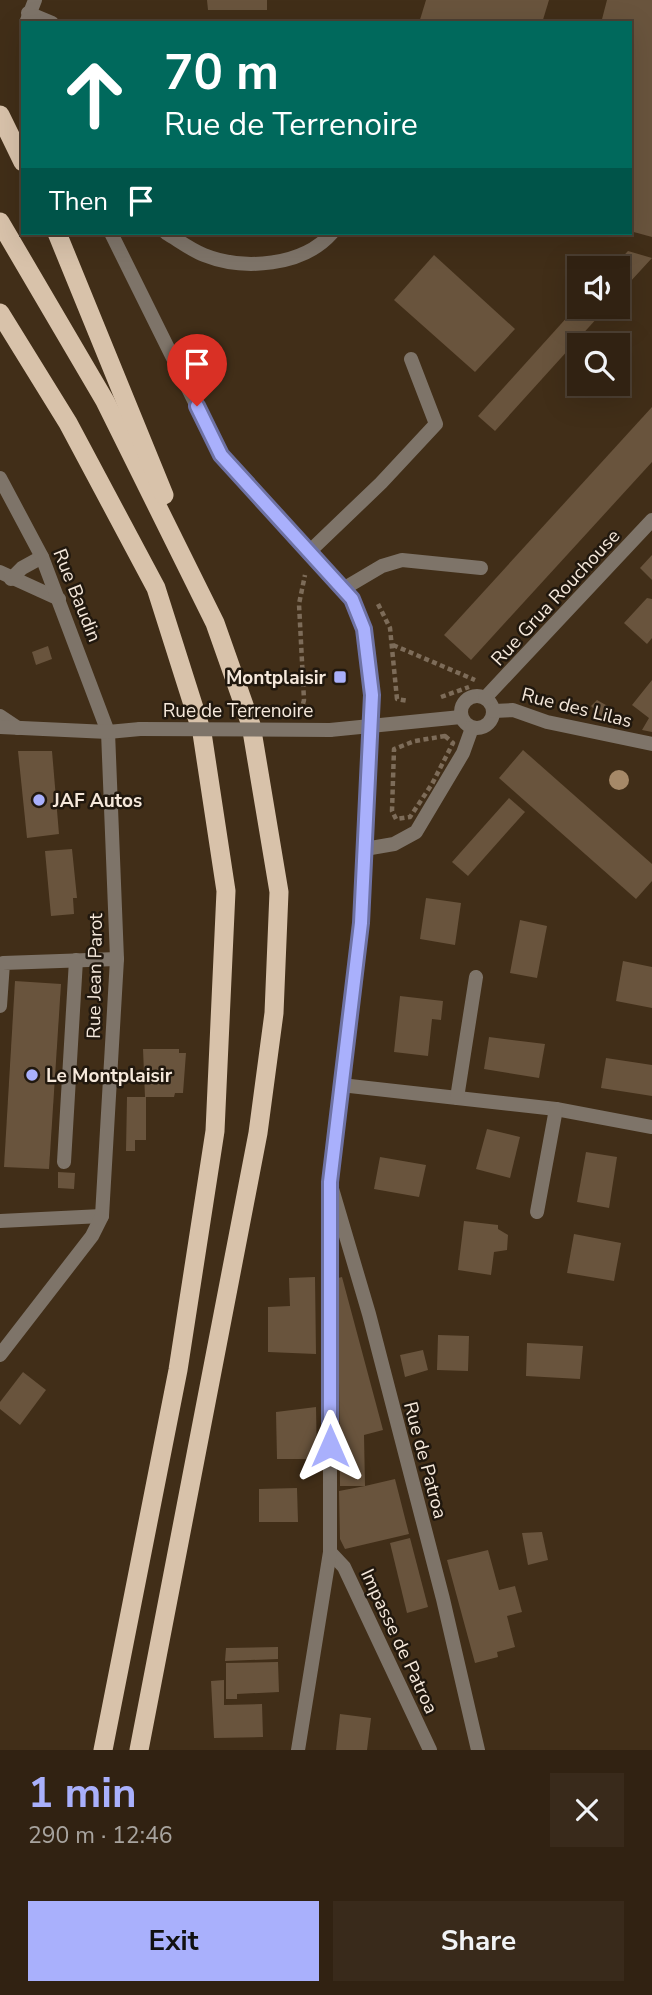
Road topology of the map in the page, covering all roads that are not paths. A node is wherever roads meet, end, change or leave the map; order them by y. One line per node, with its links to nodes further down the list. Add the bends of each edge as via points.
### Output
1 (30, 12): 2 (street)
2 (48, 21)
3 (0, 115): 4 (highway)
4 (21, 158)
5 (0, 222): 20 (highway, via 105,401)
6 (58, 235): 20 (highway)
7 (112, 235): 14 (street, via 221,455)
8 (169, 235): 9 (street, via 204,255 244,265 285,260 321,246)
9 (330, 235)
10 (0, 313): 47 (highway, via 68,423 156,588 202,733 226,891 215,1131 178,1370)
11 (411, 359): 14 (street, via 436,424)
12 (0, 478): 15 (street, Rue Baudin)
13 (652, 520): 21 (street, Rue Grua Rouchouse)
14 (309, 552): 18 (street)
15 (42, 557): 17 (street); 19 (street, Rue Baudin)
16 (481, 568): 18 (street, via 402,560)
17 (6, 576): 19 (street)
18 (343, 589): 27 (street, via 364,629 372,695)
19 (59, 599): 29 (street, Rue Baudin)
20 (215, 623): 48 (highway, via 251,725 279,892 274,1013 249,1186)
21 (485, 698): 22 (street); 24 (street, via 478,695 464,702)
22 (494, 711): 28 (street, via 487,725); 30 (street, Rue des Lilas, via 513,710 547,722)
23 (0, 716): 26 (street)
24 (461, 717): 27 (street); 28 (street)
25 (0, 727): 26 (street, Rue de Terrenoire)
26 (18, 728): 29 (street, Rue de Terrenoire)
27 (369, 728): 29 (street, Rue de Terrenoire, bridge); 31 (street)
28 (472, 728): 31 (street, via 463,753 416,832 394,844)
29 (108, 732): 32 (street, Rue Jean Parot)
30 (652, 744)
31 (365, 849): 36 (street, via 361,923)
32 (117, 959): 33 (street); 43 (street, Rue Jean Parot)
33 (76, 960): 35 (street, via 3,962); 40 (street)
34 (476, 977): 37 (street)
35 (0, 1006)
36 (341, 1085): 37 (street); 41 (street)
37 (457, 1098): 38 (street)
38 (556, 1109): 39 (street); 42 (street)
39 (652, 1127)
40 (64, 1162)
41 (330, 1182): 46 (street); 51 (street, Rue de Patroa, via 369,1314)
42 (537, 1212)
43 (102, 1216): 44 (street); 45 (street, Rue Jean Parot, via 92,1236)
44 (0, 1221)
45 (0, 1354)
46 (330, 1552): 49 (street); 50 (street, Impasse de Patroa, via 344,1567)
47 (103, 1750)
48 (138, 1750)
49 (298, 1750)
50 (430, 1750)
51 (478, 1750)

